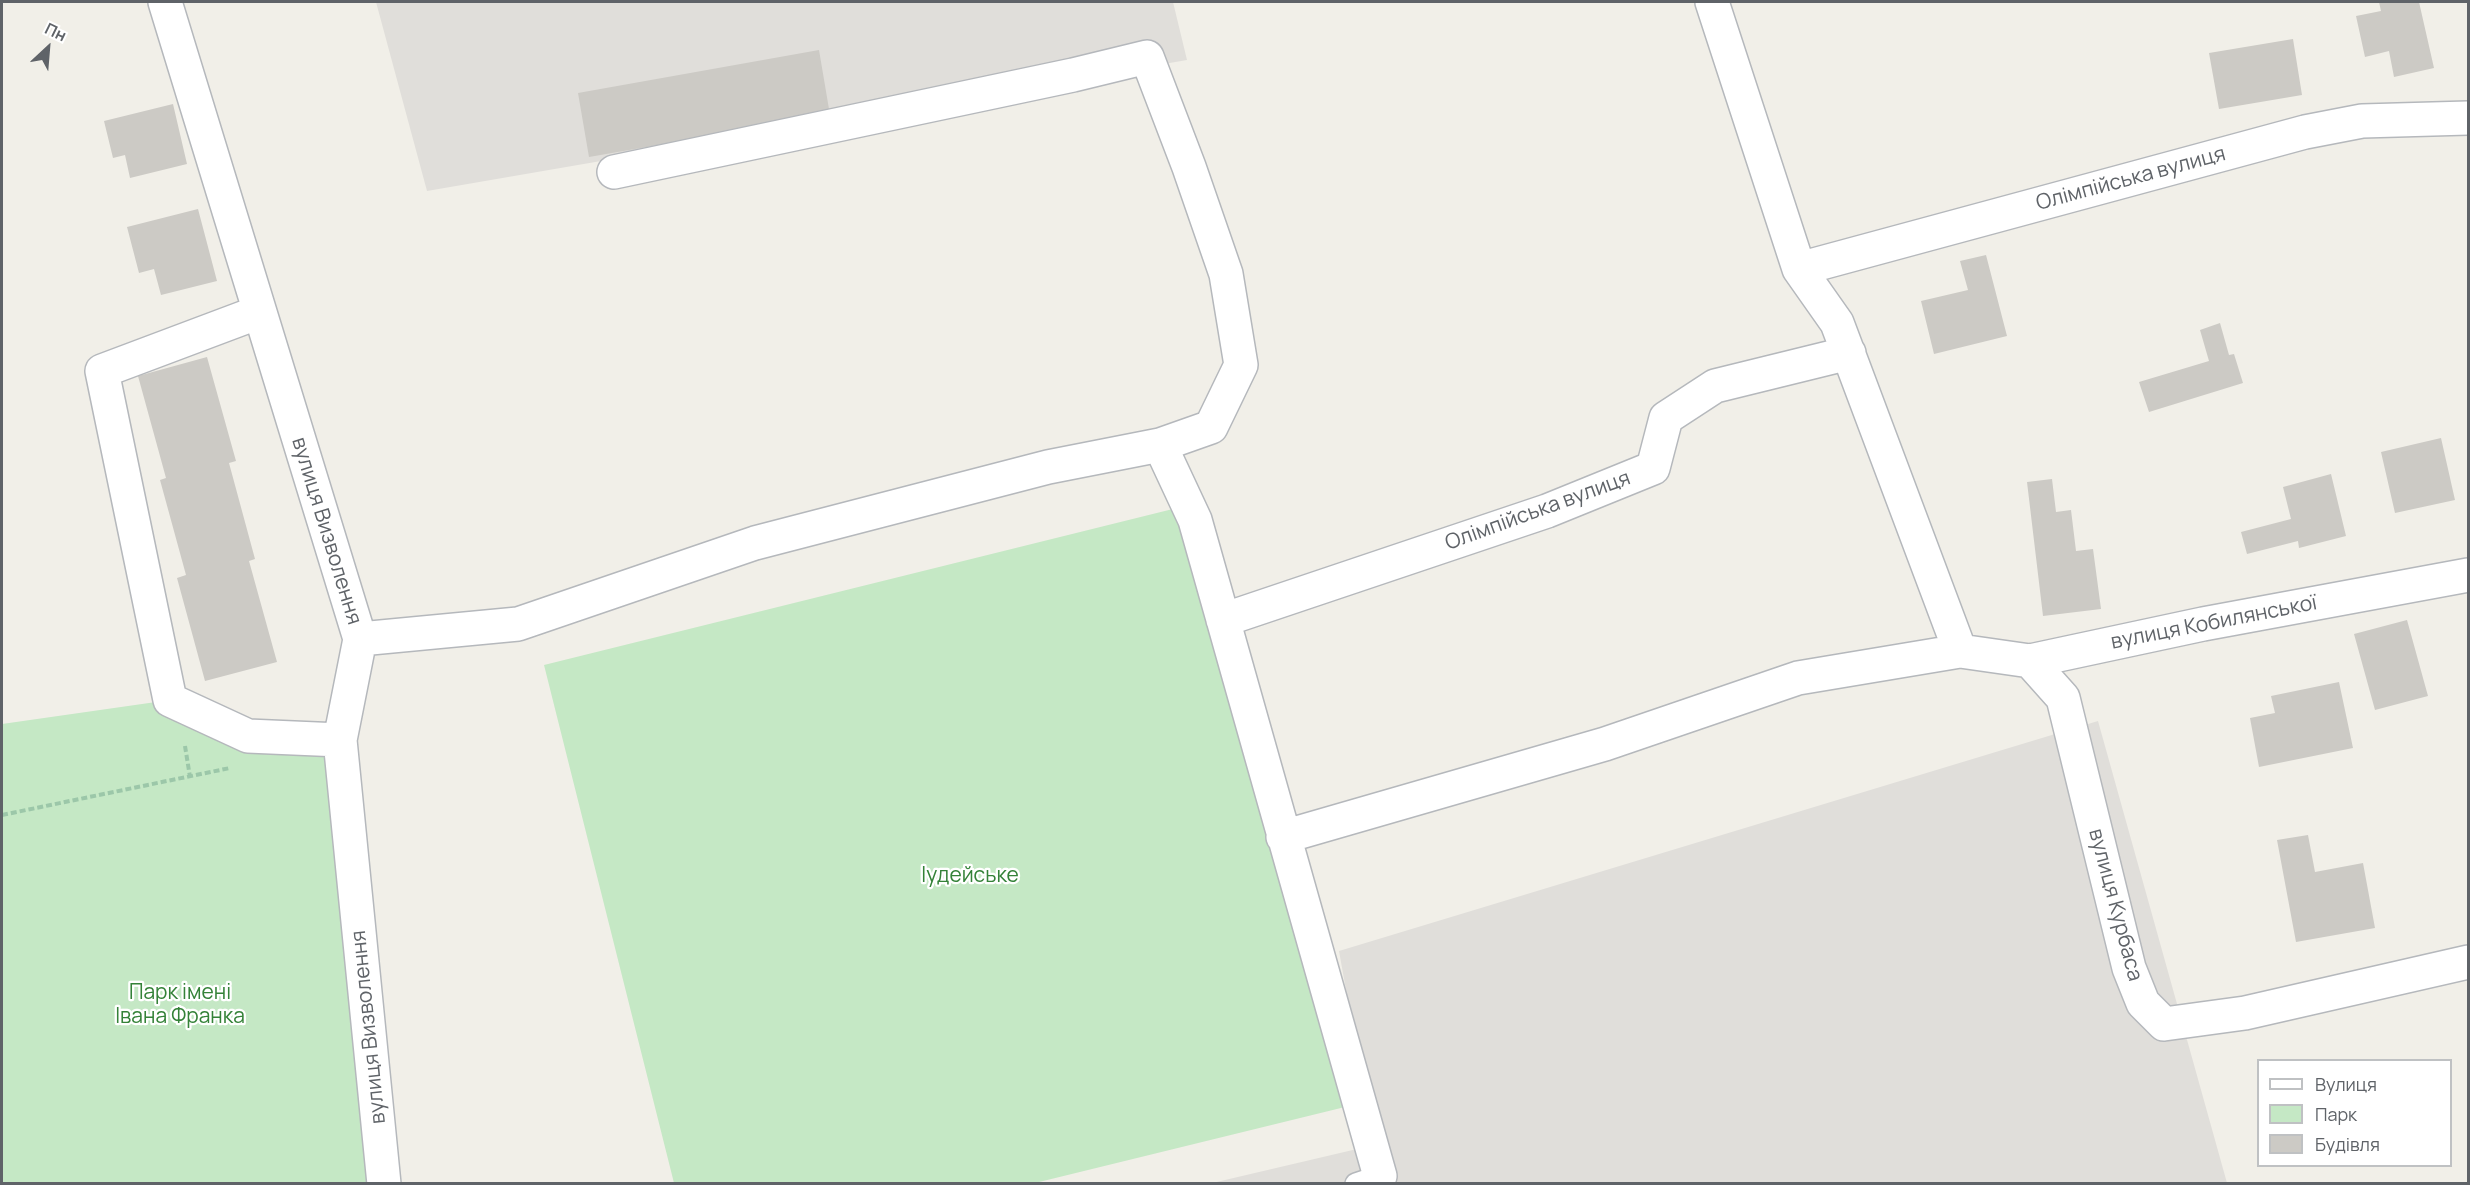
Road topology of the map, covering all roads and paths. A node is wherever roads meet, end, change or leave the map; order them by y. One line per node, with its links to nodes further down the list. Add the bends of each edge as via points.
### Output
1 (165, 2): 6 (street, вулиця Визволення)
2 (1712, 2): 5 (street)
3 (2469, 118): 5 (street, Олімпійська вулиця, via 2362,121 2306,132)
4 (614, 172): 8 (street, via 1147,57 1226,274 1241,365 1211,427)
5 (1799, 269): 7 (street, via 1837,323)
6 (260, 312): 11 (street, вулиця Визволення); 14 (street, via 102,371 170,700 248,736)
7 (1849, 353): 10 (street, Олімпійська вулиця, via 1715,386 1666,418 1653,468 1547,511); 12 (street)
8 (1161, 445): 10 (street, via 1195,520); 11 (street, via 1048,467 755,543 518,624)
9 (2469, 575): 13 (street, вулиця Кобилянської, via 2203,624)
10 (1223, 620): 17 (street)
11 (360, 639): 14 (street, вулиця Визволення)
12 (1960, 651): 13 (street, вулиця Кобилянської); 17 (street, вулиця Кобилянської, via 1798,678 1605,744)
13 (2030, 661): 18 (street, вулиця Курбаса, via 2062,698 2129,968 2143,1004 2164,1024 2245,1013)
14 (340, 740): 20 (street, вулиця Визволення)
15 (236, 766): 16 (path)
16 (2, 815)
17 (1283, 837): 19 (street)
18 (2469, 962)
19 (1373, 1181)
20 (384, 1184)

